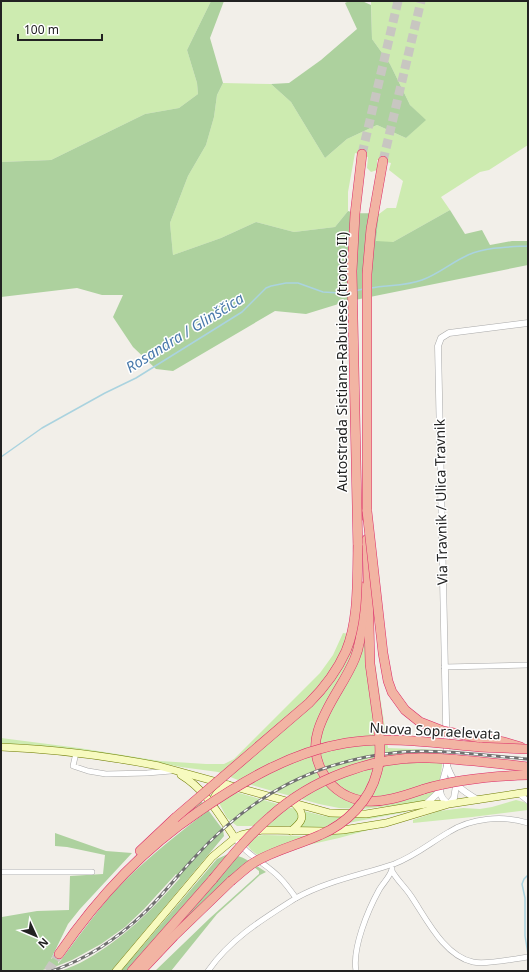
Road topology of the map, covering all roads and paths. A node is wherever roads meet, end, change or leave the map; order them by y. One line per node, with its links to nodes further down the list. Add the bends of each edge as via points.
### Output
1 (362, 154): 5 (highway, Autostrada Sistiana-Rabuiese (tronco II), via 352,271)
2 (383, 161): 4 (highway, Autostrada Sistiana-Rabuiese (tronco II), via 373,212 366,274)
3 (528, 323): 7 (street, Via Travnik / Ulica Travnik, via 449,333 441,338 437,350)
4 (367, 511): 9 (highway, bridge, via 385,667 388,681 398,701 412,717 432,727); 39 (highway, bridge, via 370,664 380,740 377,773 365,799 345,820 320,835 253,863 165,944)
5 (358, 545): 14 (highway, bridge, via 361,634 355,657 317,732 315,746 321,773 341,793 365,801 402,796 424,788 464,780); 34 (highway, bridge, via 353,625 346,650 324,688 135,856 100,894)
6 (528, 665): 7 (street)
7 (444, 667): 11 (street, Via Travnik / Ulica Travnik)
8 (1, 747): 10 (main road)
9 (528, 749): 34 (highway, Nuova Sopraelevata, bridge, via 392,740 346,743 277,765 240,785 166,836 129,870 92,909)
10 (76, 753): 13 (main road, via 130,760); 13 (street, via 73,766 97,773)
11 (446, 766): 16 (street, Via Travnik / Ulica Travnik); 17 (street, Via Travnik / Ulica Travnik)
12 (528, 767): 38 (highway, Nuova Sopraelevata, bridge, via 428,758 382,762 326,780 297,796 267,820)
13 (174, 771): 15 (main road); 25 (main road, via 194,784)
14 (528, 775)
15 (228, 785): 22 (main road); 25 (main road, via 220,789)
16 (456, 786): 20 (street, Via Travnik / Ulica Travnik); 24 (street, via 454,798)
17 (440, 791): 23 (street); 24 (street, via 441,797)
18 (528, 792): 19 (main road)
19 (518, 793): 20 (main road); 21 (street)
20 (478, 800): 24 (main road)
21 (528, 801)
22 (295, 804): 23 (main road, via 330,813 366,814); 27 (main road, via 301,810 302,819)
23 (426, 804): 24 (main road)
24 (449, 804): 27 (main road, via 362,827)
25 (212, 805): 28 (main road)
26 (528, 824): 29 (street, via 500,819 466,824)
27 (291, 832): 28 (main road, via 254,831)
28 (235, 838): 33 (street, via 244,850 281,878); 37 (main road, via 212,857)
29 (392, 864): 30 (street); 33 (street, via 333,882)
30 (392, 871): 36 (street, via 445,946 456,954 475,963); 41 (street, via 378,891 363,925 356,955)
31 (1, 872): 32 (street)
32 (92, 872)
33 (296, 898): 40 (street, via 235,940)
34 (73, 934): 35 (highway, Nuova Sopraelevata)
35 (59, 954)
36 (528, 957)
37 (116, 971)
38 (132, 971)
39 (141, 971)
40 (208, 971)
41 (356, 971)

